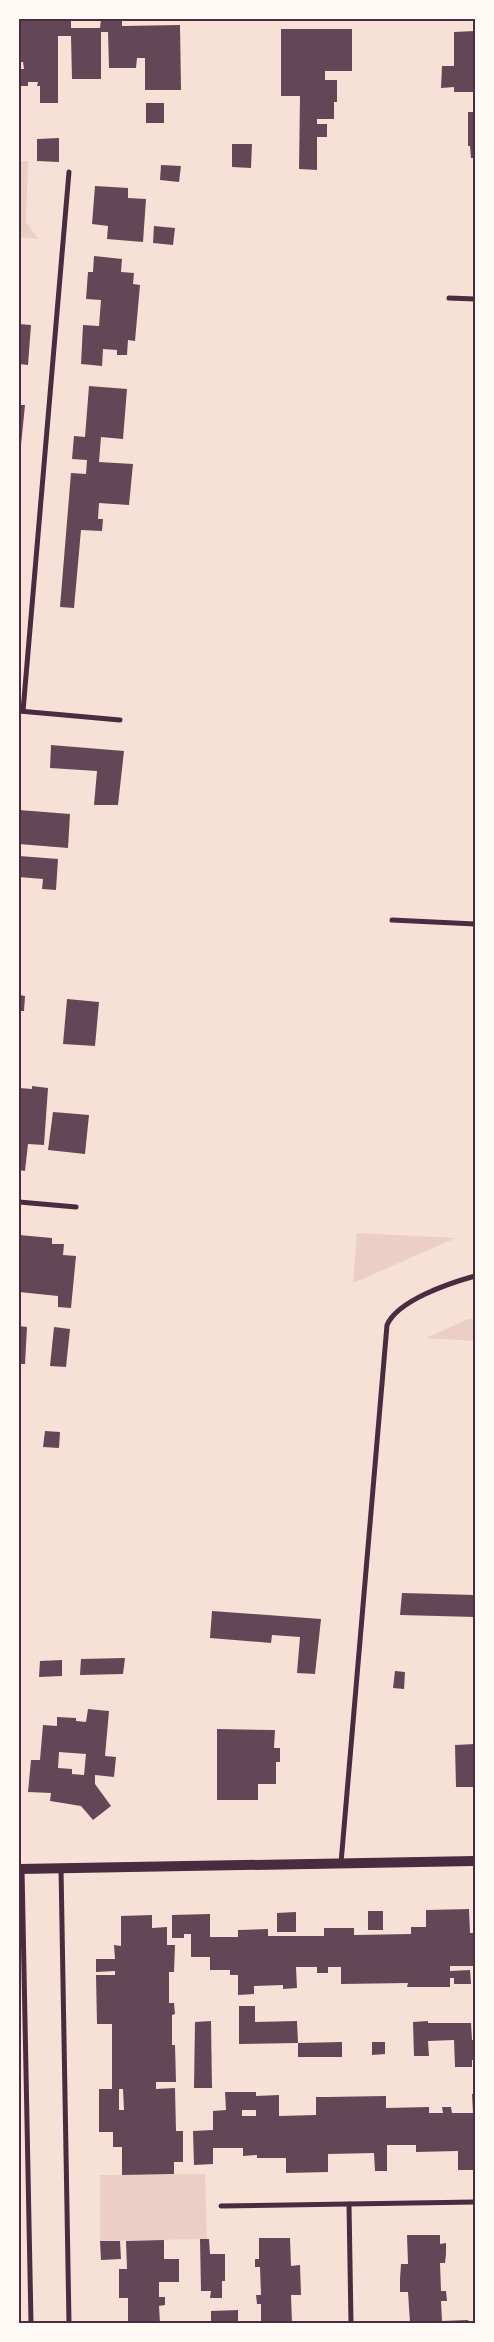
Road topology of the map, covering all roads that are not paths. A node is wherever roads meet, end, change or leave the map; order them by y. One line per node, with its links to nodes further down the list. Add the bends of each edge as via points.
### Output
1 (68, 172): 4 (street)
2 (449, 298): 3 (street)
3 (475, 299)
4 (21, 711): 5 (street)
5 (120, 720)
6 (392, 920): 7 (street)
7 (475, 924)
8 (19, 1202): 9 (street)
9 (76, 1207)
10 (475, 1276): 12 (street, via 406,1304 391,1316 387,1325)
11 (475, 1861): 12 (main road)
12 (341, 1864): 13 (main road)
13 (61, 1868): 14 (main road); 19 (street)
14 (20, 1869): 18 (street)
15 (475, 2202): 16 (street)
16 (349, 2204): 17 (street); 20 (street)
17 (221, 2206)
18 (31, 2323)
19 (69, 2323)
20 (351, 2323)

